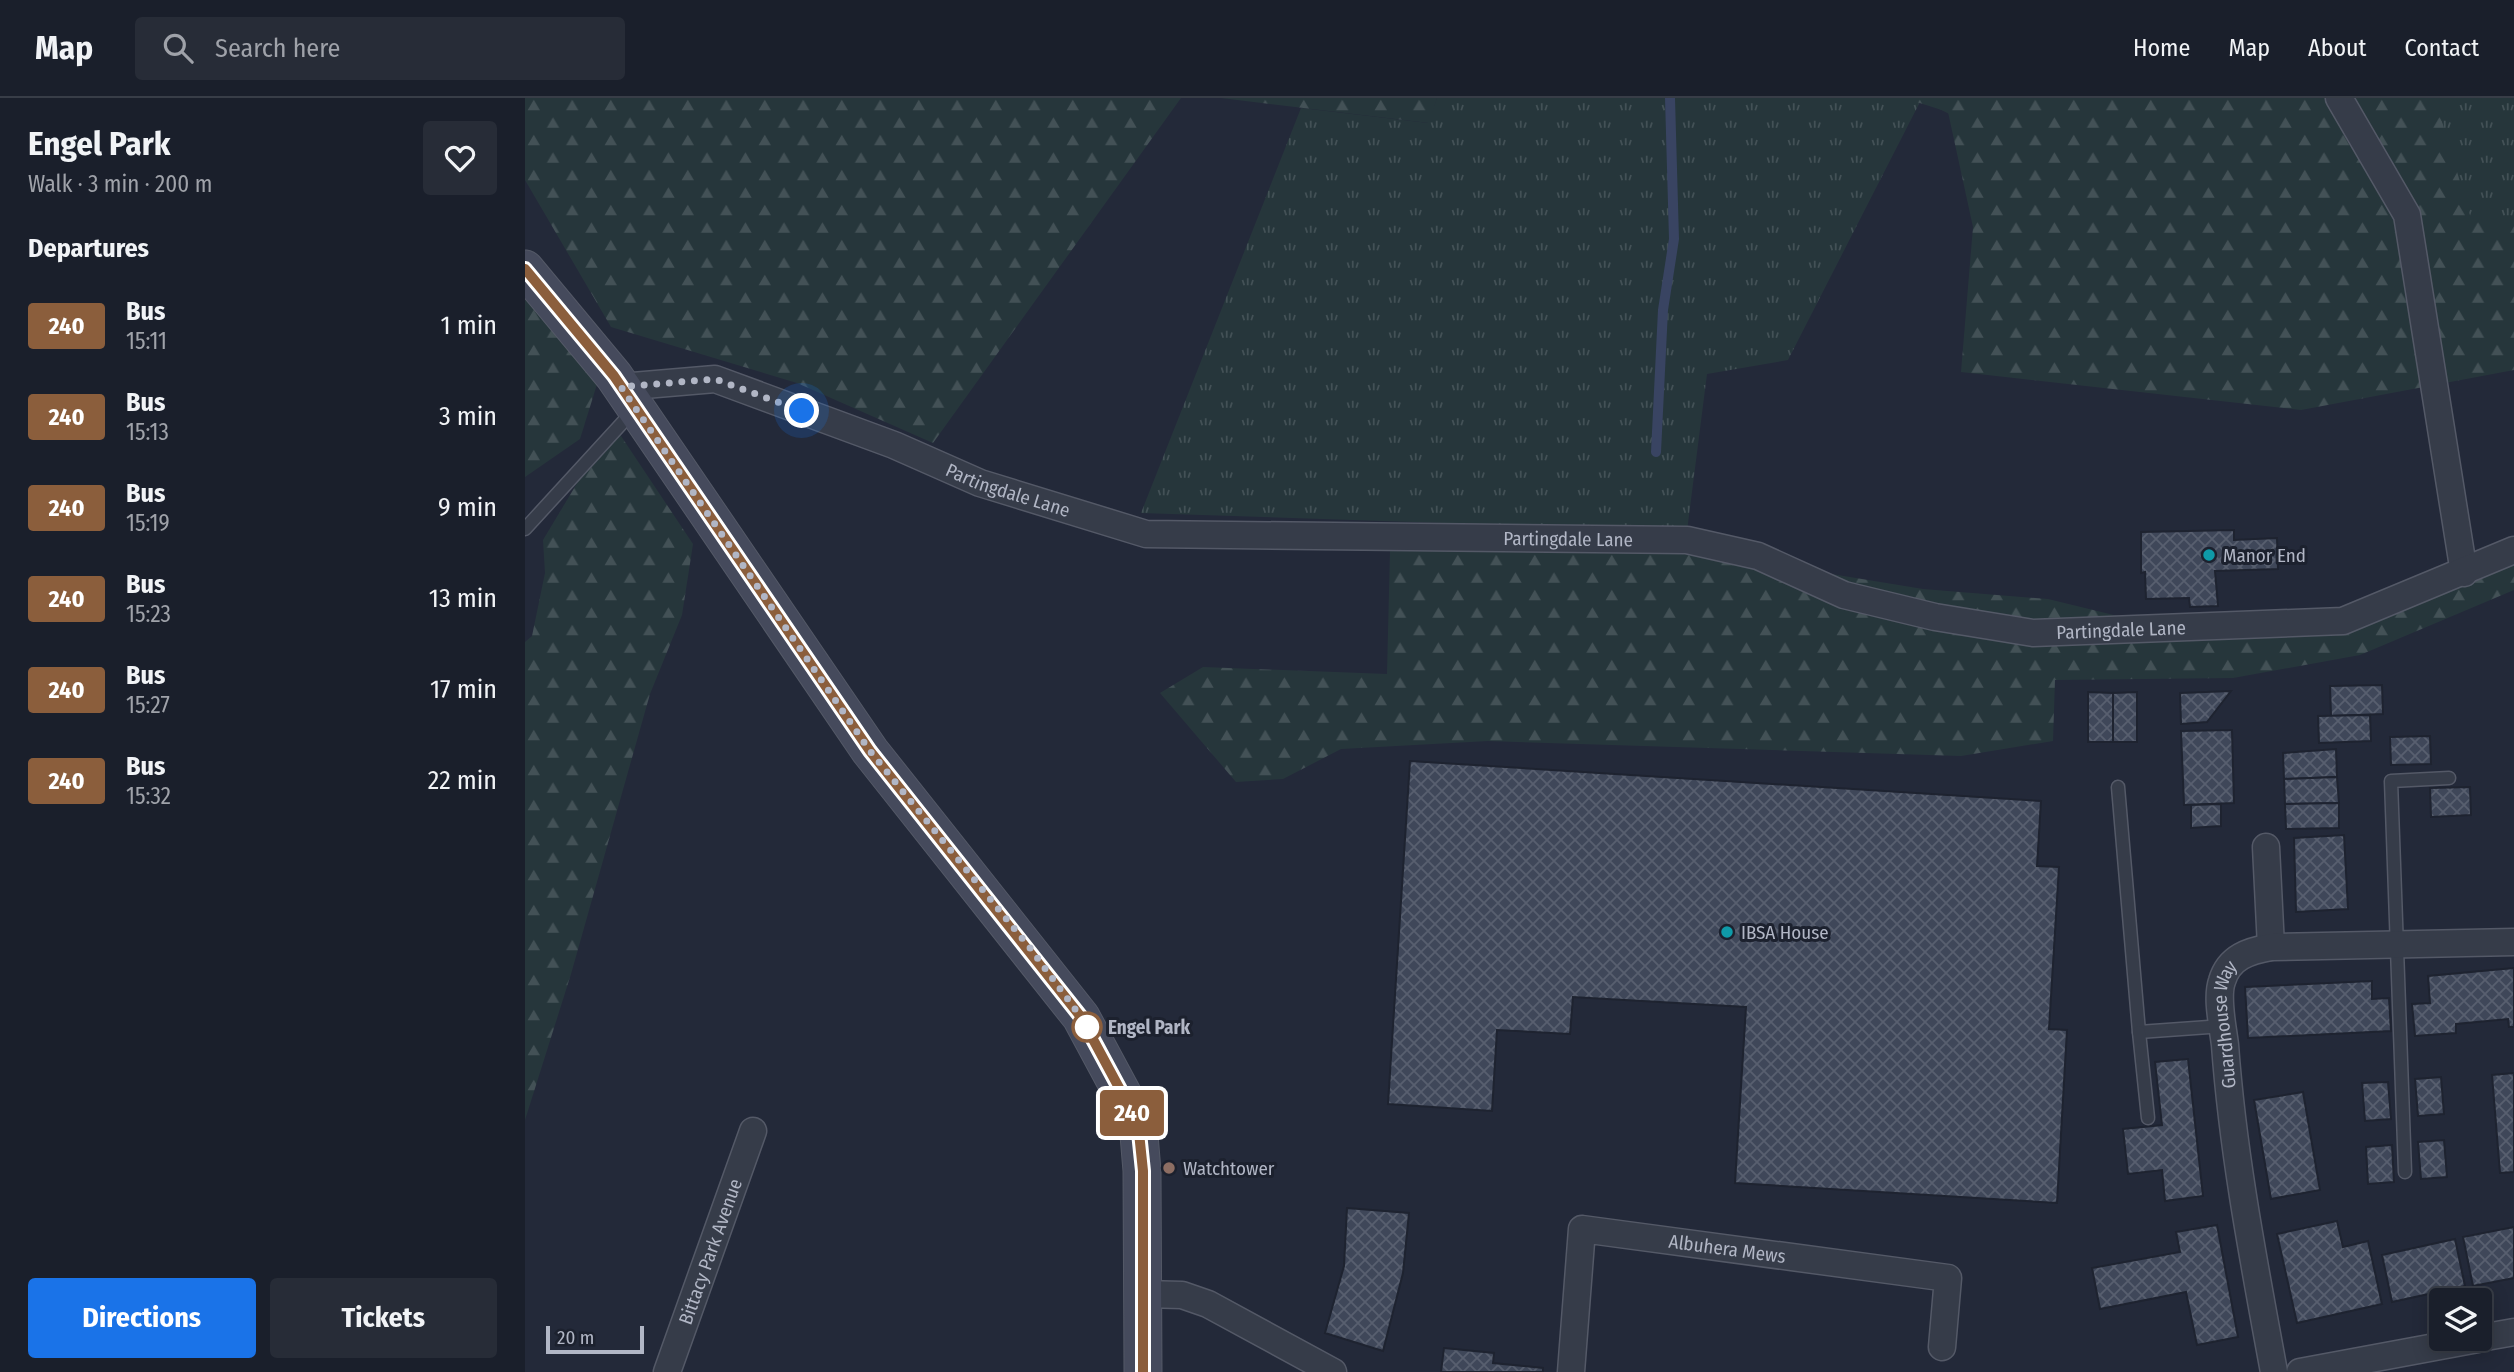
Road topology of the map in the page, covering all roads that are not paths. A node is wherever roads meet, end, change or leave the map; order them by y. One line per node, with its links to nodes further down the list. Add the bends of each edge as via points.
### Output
1 (2339, 98): 6 (street, via 2407,215)
2 (525, 269): 3 (main road)
3 (628, 398): 4 (lane); 6 (street, Partingdale Lane, via 715,379 894,445 980,483 1146,534 1687,540 1758,556 1845,595 1935,617 2033,633 2343,621); 18 (main road, via 870,751 1081,1017 1138,1123 1143,1171)
4 (525, 529)
5 (2514, 550): 6 (street, Partingdale Lane)
6 (2464, 573)
7 (2449, 778): 11 (lane, via 2391,781)
8 (2118, 787): 14 (lane)
9 (2266, 847): 12 (street)
10 (2514, 942): 11 (street, Guardhouse Way)
11 (2398, 945): 12 (street, Guardhouse Way); 17 (lane)
12 (2271, 947): 13 (street, Guardhouse Way, via 2231,962 2221,983)
13 (2223, 1026): 14 (lane); 28 (street, Guardhouse Way, via 2239,1182)
14 (2139, 1032): 15 (lane)
15 (2148, 1118)
16 (753, 1132): 24 (street, Bittacy Park Avenue)
17 (2405, 1172)
18 (1143, 1294): 23 (street, via 1182,1295 1208,1304); 25 (main road)
19 (2514, 1332): 20 (street)
20 (2492, 1336)
21 (1942, 1346): 27 (street, Albuhera Mews, via 1948,1278 1582,1228)
22 (2429, 1348): 29 (street)
23 (1291, 1363): 26 (street)
24 (667, 1372)
25 (1143, 1372)
26 (1332, 1372)
27 (1571, 1372)
28 (2274, 1372)
29 (2300, 1372)

